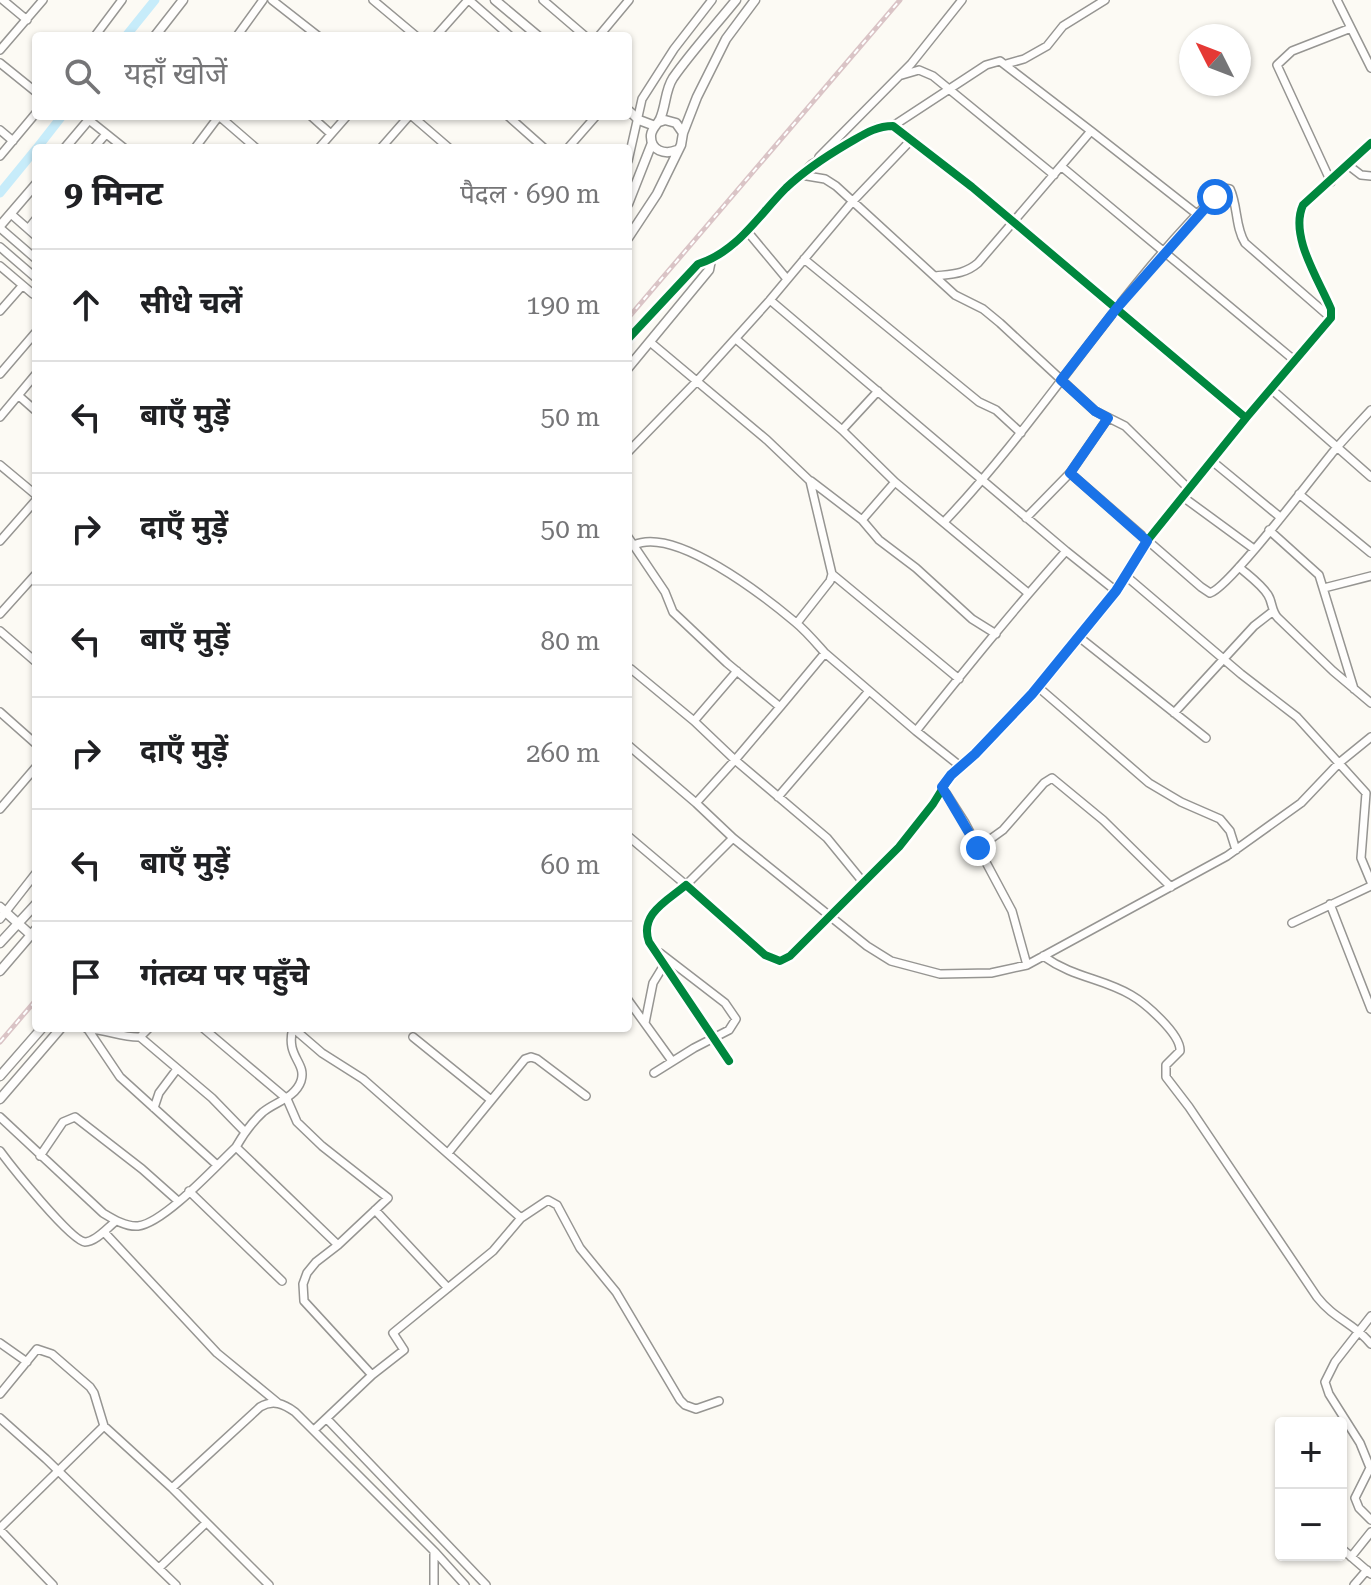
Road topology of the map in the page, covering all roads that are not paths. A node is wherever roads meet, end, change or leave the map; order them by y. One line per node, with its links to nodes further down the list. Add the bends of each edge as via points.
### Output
1 (3, 0): 18 (street)
2 (43, 0): 18 (street)
3 (122, 0): 20 (street)
4 (183, 0): 21 (street)
5 (263, 0): 22 (street)
6 (272, 0): 23 (street)
7 (373, 0): 24 (street)
8 (468, 0): 25 (street); 26 (street)
9 (495, 0): 27 (street)
10 (543, 0): 28 (street)
11 (629, 0): 29 (street)
12 (712, 0): 49 (street, via 656,74 642,99)
13 (736, 0): 50 (street, via 670,81)
14 (755, 0): 54 (street, via 726,39)
15 (962, 0): 34 (street)
16 (1105, 0): 32 (street, via 1063,26 1047,46)
17 (1337, 0): 19 (street)
18 (27, 20): 30 (street)
19 (1351, 28): 33 (street); 80 (street, via 1292,51 1277,65)
20 (98, 32)
21 (158, 32)
22 (240, 32)
23 (313, 32)
24 (411, 32)
25 (440, 32)
26 (505, 32)
27 (533, 32)
28 (580, 32)
29 (602, 32)
30 (0, 50)
31 (0, 63): 35 (street)
32 (1006, 64): 36 (street, via 994,61); 53 (street)
33 (1371, 68)
34 (901, 76): 36 (street, via 919,70); 74 (street)
35 (32, 89)
36 (950, 89): 51 (street); 78 (street)
37 (632, 114): 49 (street)
38 (32, 118): 58 (street)
39 (88, 120): 61 (street)
40 (92, 120): 55 (street)
41 (216, 120): 64 (street)
42 (224, 120): 65 (street)
43 (315, 120): 56 (street)
44 (343, 120): 56 (street)
45 (406, 120): 67 (street)
46 (415, 120): 68 (street)
47 (512, 120): 69 (street)
48 (592, 120): 70 (street)
49 (639, 120): 50 (street); 71 (street)
50 (657, 124): 54 (street, via 671,121); 59 (street)
51 (893, 126): 57 (street); 74 (street, via 877,127)
52 (0, 130): 58 (street)
53 (1091, 131): 76 (street); 85 (street)
54 (683, 133): 72 (street)
55 (106, 134): 62 (street); 63 (street)
56 (331, 134): 66 (street)
57 (912, 139): 83 (street); 86 (street)
58 (13, 141): 73 (street)
59 (652, 143): 72 (street, via 666,153); 82 (street)
60 (1371, 143): 75 (street)
61 (68, 144)
62 (97, 144)
63 (119, 144)
64 (198, 144)
65 (251, 144)
66 (322, 144)
67 (385, 144)
68 (444, 144)
69 (540, 144)
70 (572, 144)
71 (632, 146)
72 (677, 149): 92 (street)
73 (0, 156)
74 (812, 164): 77 (street)
75 (1348, 165): 79 (street); 80 (street)
76 (1062, 167): 78 (street); 94 (street)
77 (800, 175): 83 (street, via 831,181); 90 (street)
78 (1054, 175): 86 (street)
79 (1371, 176)
80 (1331, 182): 107 (street, via 1299,214 1305,250)
81 (32, 189): 84 (street)
82 (632, 194)
83 (853, 201): 96 (street); 100 (street)
84 (11, 214): 88 (street); 89 (street)
85 (1198, 215): 94 (street); 107 (street, via 1223,188 1230,189 1245,243)
86 (1013, 222): 100 (street, via 970,270); 105 (street)
87 (32, 224): 89 (street)
88 (0, 227): 95 (street)
89 (28, 229): 91 (street)
90 (747, 231): 97 (street); 101 (street)
91 (32, 232)
92 (632, 232)
93 (0, 247): 99 (street)
94 (1164, 253): 105 (street); 113 (street)
95 (32, 255)
96 (804, 259): 101 (street); 128 (street)
97 (711, 260): 108 (street, via 698,264); 112 (street, via 709,270)
98 (0, 266): 102 (street)
99 (32, 275)
100 (936, 276): 117 (street, via 955,295 1000,323)
101 (787, 279): 104 (street)
102 (22, 286): 103 (street); 106 (street)
103 (32, 292)
104 (770, 300): 111 (street); 120 (street)
105 (1116, 309): 117 (street); 126 (street)
106 (0, 311)
107 (1331, 318): 113 (street)
108 (636, 330): 109 (street); 112 (street)
109 (632, 334)
110 (32, 336): 115 (street)
111 (736, 339): 118 (street); 127 (street)
112 (650, 342): 114 (street); 118 (street)
113 (1294, 360): 119 (street)
114 (632, 363)
115 (1, 370)
116 (32, 379): 121 (street)
117 (1061, 380): 125 (street); 128 (street)
118 (697, 381): 129 (street); 135 (street)
119 (1270, 388): 126 (street); 130 (street)
120 (878, 391): 127 (street); 136 (street)
121 (19, 396): 122 (street); 124 (street)
122 (32, 407)
123 (1371, 410): 130 (street)
124 (0, 417)
125 (1108, 418): 133 (street); 138 (street, via 1125,426)
126 (1246, 418): 131 (street)
127 (842, 430): 137 (street)
128 (1021, 433): 136 (street)
129 (632, 448)
130 (1336, 448): 134 (street); 140 (street)
131 (1212, 461): 138 (street); 143 (street)
132 (0, 465): 139 (street)
133 (1070, 473): 144 (street); 149 (street)
134 (1371, 477)
135 (810, 481): 145 (street); 156 (street)
136 (984, 481): 144 (street); 146 (street)
137 (895, 482): 145 (street); 146 (street)
138 (1189, 489): 141 (street)
139 (32, 493)
140 (1299, 494): 143 (street); 154 (street)
141 (1183, 497): 149 (street); 152 (street)
142 (32, 502): 148 (street)
143 (1280, 517): 147 (street)
144 (1026, 518): 153 (street)
145 (862, 520): 167 (street, via 896,555)
146 (944, 522): 162 (street)
147 (1269, 530): 152 (street); 160 (street, via 1312,567)
148 (0, 541)
149 (1147, 541): 155 (street, via 1210,593); 157 (street)
150 (632, 542): 151 (street)
151 (634, 545): 165 (street, via 653,541 677,547 732,574); 172 (street, via 673,612)
152 (1254, 549): 155 (street)
153 (1066, 551): 161 (street); 162 (street)
154 (1371, 553)
155 (1239, 567): 163 (street, via 1269,597)
156 (832, 574): 165 (street); 174 (street)
157 (1126, 576): 161 (street); 171 (street)
158 (1371, 576): 160 (street)
159 (32, 579): 164 (street)
160 (1324, 588): 177 (street)
161 (1116, 591): 168 (street)
162 (1028, 593): 167 (street)
163 (1272, 612): 171 (street); 177 (street)
164 (0, 614)
165 (797, 623): 169 (street)
166 (0, 631): 170 (street)
167 (996, 634): 174 (street)
168 (1079, 637): 175 (street); 181 (street)
169 (825, 653): 176 (street); 179 (street)
170 (32, 659)
171 (1224, 659): 181 (street); 189 (street, via 1297,717)
172 (737, 671): 179 (street); 182 (street)
173 (632, 672): 182 (street)
174 (959, 679): 183 (street)
175 (1038, 687): 190 (street); 201 (street, via 1149,783 1220,819)
176 (869, 691): 183 (street); 194 (street)
177 (1355, 691): 178 (street)
178 (1371, 703)
179 (780, 707): 188 (street)
180 (0, 712): 186 (street)
181 (1174, 713): 185 (street)
182 (694, 721): 188 (street)
183 (916, 731): 190 (street)
184 (1371, 737): 189 (street)
185 (1206, 738)
186 (32, 740)
187 (632, 748): 196 (street)
188 (735, 760): 194 (street); 196 (street)
189 (1339, 763): 201 (street, via 1301,803); 204 (street, via 1366,793 1361,858)
190 (960, 766): 192 (street)
191 (32, 772): 195 (street)
192 (942, 787): 200 (street); 203 (street, via 920,822)
193 (0, 794): 195 (street)
194 (778, 797): 203 (street, via 827,838)
195 (8, 800): 197 (street)
196 (696, 803): 198 (street)
197 (0, 809)
198 (733, 838): 205 (street); 210 (street)
199 (632, 839): 205 (street)
200 (978, 848): 206 (street, via 1003,830 1052,778); 219 (street, via 1012,911)
201 (1236, 850): 206 (street)
202 (32, 878): 209 (street)
203 (863, 882): 210 (street)
204 (1371, 884): 207 (street)
205 (686, 885): 210 (street, via 774,961 790,956); 216 (street, via 649,916 646,933)
206 (1171, 887): 217 (street)
207 (1330, 904): 212 (street); 222 (street)
208 (32, 908): 211 (street)
209 (2, 912): 211 (street)
210 (830, 915): 219 (street, via 891,961 940,974 991,973)
211 (17, 923): 213 (street); 215 (street)
212 (1292, 923)
213 (32, 931)
214 (32, 934): 220 (street)
215 (0, 943)
216 (652, 948): 218 (street); 234 (street, via 732,1012 735,1024)
217 (1043, 956): 219 (street); 262 (street, via 1068,972 1134,996 1177,1037 1180,1051 1166,1065 1166,1077 1317,1297 1335,1317)
218 (664, 965): 223 (street, via 653,983); 234 (street)
219 (1027, 965)
220 (0, 971)
221 (632, 1005): 223 (street)
222 (1371, 1009)
223 (645, 1023): 235 (street)
224 (38, 1032): 239 (street)
225 (58, 1032): 241 (street)
226 (90, 1032): 244 (street, via 120,1077)
227 (111, 1032): 232 (street)
228 (145, 1032): 232 (street)
229 (208, 1032): 242 (street)
230 (292, 1032): 242 (street, via 291,1051 302,1070 301,1082)
231 (298, 1032): 249 (street, via 363,1079)
232 (140, 1037): 237 (street)
233 (413, 1037): 243 (street)
234 (715, 1039): 235 (street); 236 (street)
235 (672, 1061): 238 (street)
236 (729, 1061)
237 (177, 1069): 244 (street); 246 (street)
238 (654, 1073)
239 (0, 1076)
240 (586, 1096): 243 (street, via 531,1057)
241 (0, 1099)
242 (287, 1099): 246 (street, via 274,1104); 254 (street, via 297,1122 388,1198)
243 (491, 1100): 249 (street)
244 (154, 1108): 251 (street)
245 (0, 1117): 250 (street)
246 (245, 1132): 247 (street)
247 (236, 1147): 251 (street); 258 (street)
248 (0, 1151): 257 (street, via 78,1239 86,1242)
249 (448, 1153): 255 (street)
250 (40, 1156): 253 (street, via 63,1122 75,1117); 256 (street)
251 (217, 1165): 252 (street)
252 (189, 1191): 253 (street); 259 (street)
253 (178, 1201): 256 (street, via 138,1226)
254 (375, 1210): 258 (street); 260 (street)
255 (521, 1218): 260 (street, via 493,1251); 268 (street, via 548,1200 557,1205 680,1400 692,1409)
256 (116, 1221): 257 (street)
257 (104, 1232): 269 (street, via 217,1353)
258 (338, 1245): 266 (street, via 307,1273 304,1301)
259 (282, 1281)
260 (448, 1288): 266 (street, via 393,1333 404,1350)
261 (1371, 1316): 262 (street)
262 (1359, 1329): 264 (street); 274 (street, via 1325,1382)
263 (0, 1343): 265 (street)
264 (1371, 1344)
265 (27, 1362): 267 (street); 272 (street, via 37,1349 52,1354 94,1393)
266 (372, 1375): 271 (street)
267 (0, 1394)
268 (719, 1401)
269 (278, 1403): 273 (street); 278 (street, via 267,1403 247,1417)
270 (0, 1418): 277 (street)
271 (327, 1419): 273 (street); 293 (street)
272 (104, 1426): 277 (street); 278 (street)
273 (314, 1430): 283 (street)
274 (1360, 1443): 275 (street); 276 (street)
275 (1371, 1451)
276 (1370, 1469): 279 (street, via 1355,1498)
277 (59, 1472): 281 (street); 286 (street)
278 (172, 1488): 280 (street)
279 (1371, 1520)
280 (206, 1523): 286 (street); 290 (street)
281 (0, 1529): 288 (street)
282 (1371, 1532): 285 (street)
283 (433, 1550): 291 (street); 292 (street)
284 (1347, 1553): 285 (street)
285 (1351, 1557): 287 (street)
286 (159, 1568): 289 (street)
287 (1369, 1572): 294 (street)
288 (53, 1585)
289 (176, 1585)
290 (269, 1585)
291 (434, 1585)
292 (465, 1585)
293 (486, 1585)
294 (1354, 1585)

